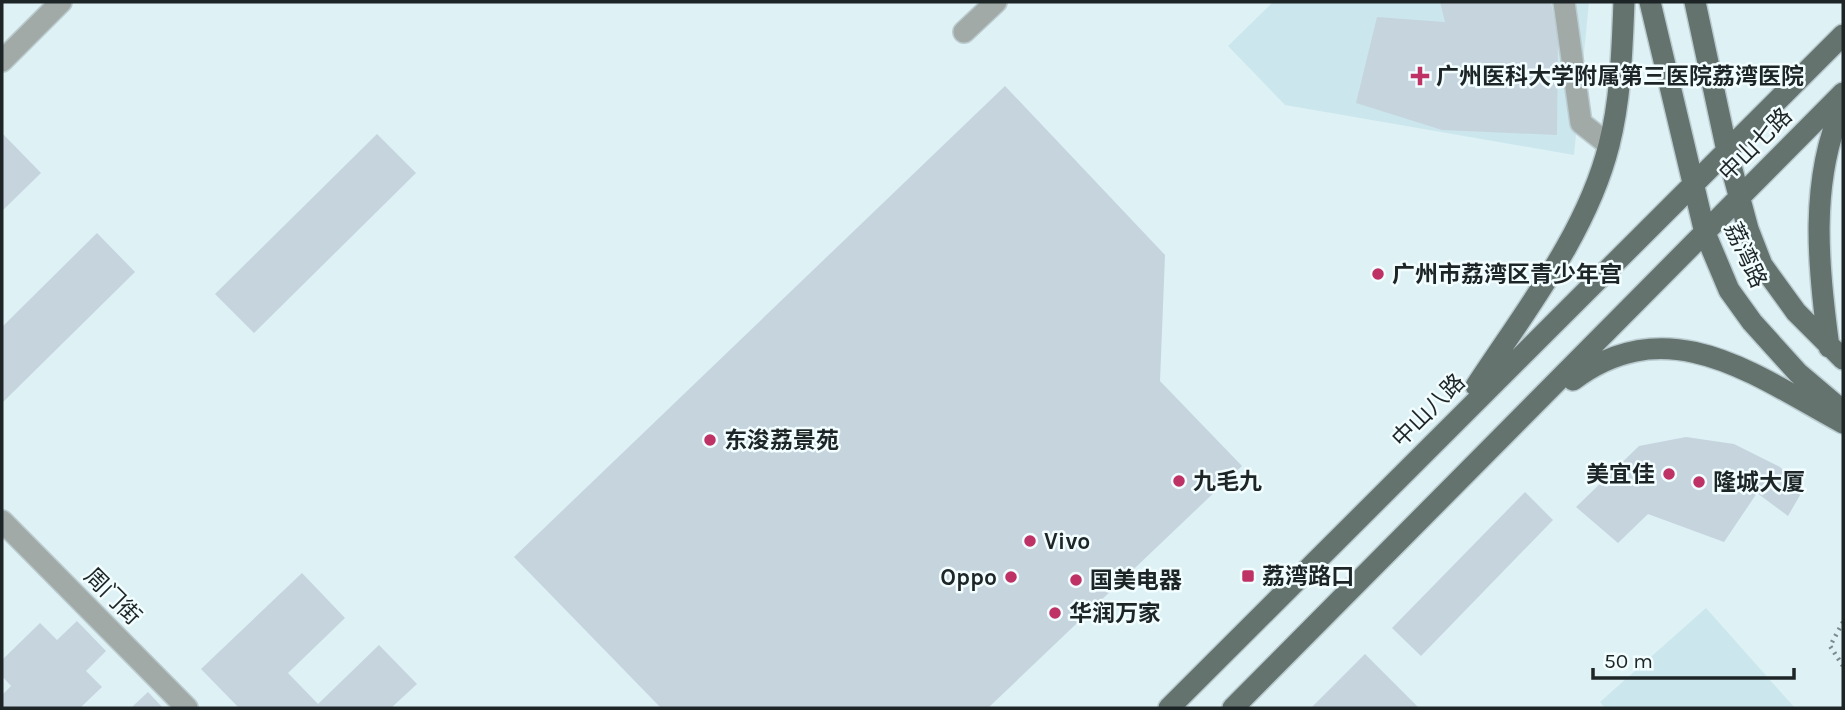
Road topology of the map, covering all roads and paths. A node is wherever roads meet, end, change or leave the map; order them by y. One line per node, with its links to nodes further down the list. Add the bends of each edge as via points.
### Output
1 (61, 2): 9 (street)
2 (996, 2): 7 (street)
3 (1564, 2): 12 (street, via 1581,122)
4 (1624, 2): 12 (main road, via 1620,82)
5 (1650, 2): 14 (main road, 荔湾路)
6 (1695, 2): 13 (main road, 荔湾路)
7 (964, 32)
8 (1843, 35): 13 (main road, 中山七路)
9 (2, 61)
10 (1843, 93): 15 (main road, 中山七路)
11 (1843, 105): 17 (main road, via 1830,141 1818,259)
12 (1609, 145): 19 (main road, via 1592,194 1567,242)
13 (1727, 150): 14 (main road, 中山八路); 15 (main road, 荔湾路)
14 (1692, 184): 16 (main road, 荔湾路); 19 (main road, 中山八路)
15 (1741, 197): 16 (main road, 中山七路); 17 (main road, 荔湾路, via 1762,265 1796,312)
16 (1705, 233): 18 (main road, 荔湾路, via 1729,290 1752,322 1798,373); 21 (main road)
17 (1836, 353)
18 (1843, 411)
19 (1454, 420): 26 (main road, 中山八路)
20 (1843, 423): 21 (main road, via 1738,365 1676,348 1610,358 1582,373)
21 (1511, 429): 27 (main road)
22 (2, 521): 25 (street, 周门街)
23 (1843, 622): 24 (path, via 1830,646)
24 (1843, 666)
25 (187, 708)
26 (1169, 708)
27 (1233, 708)

